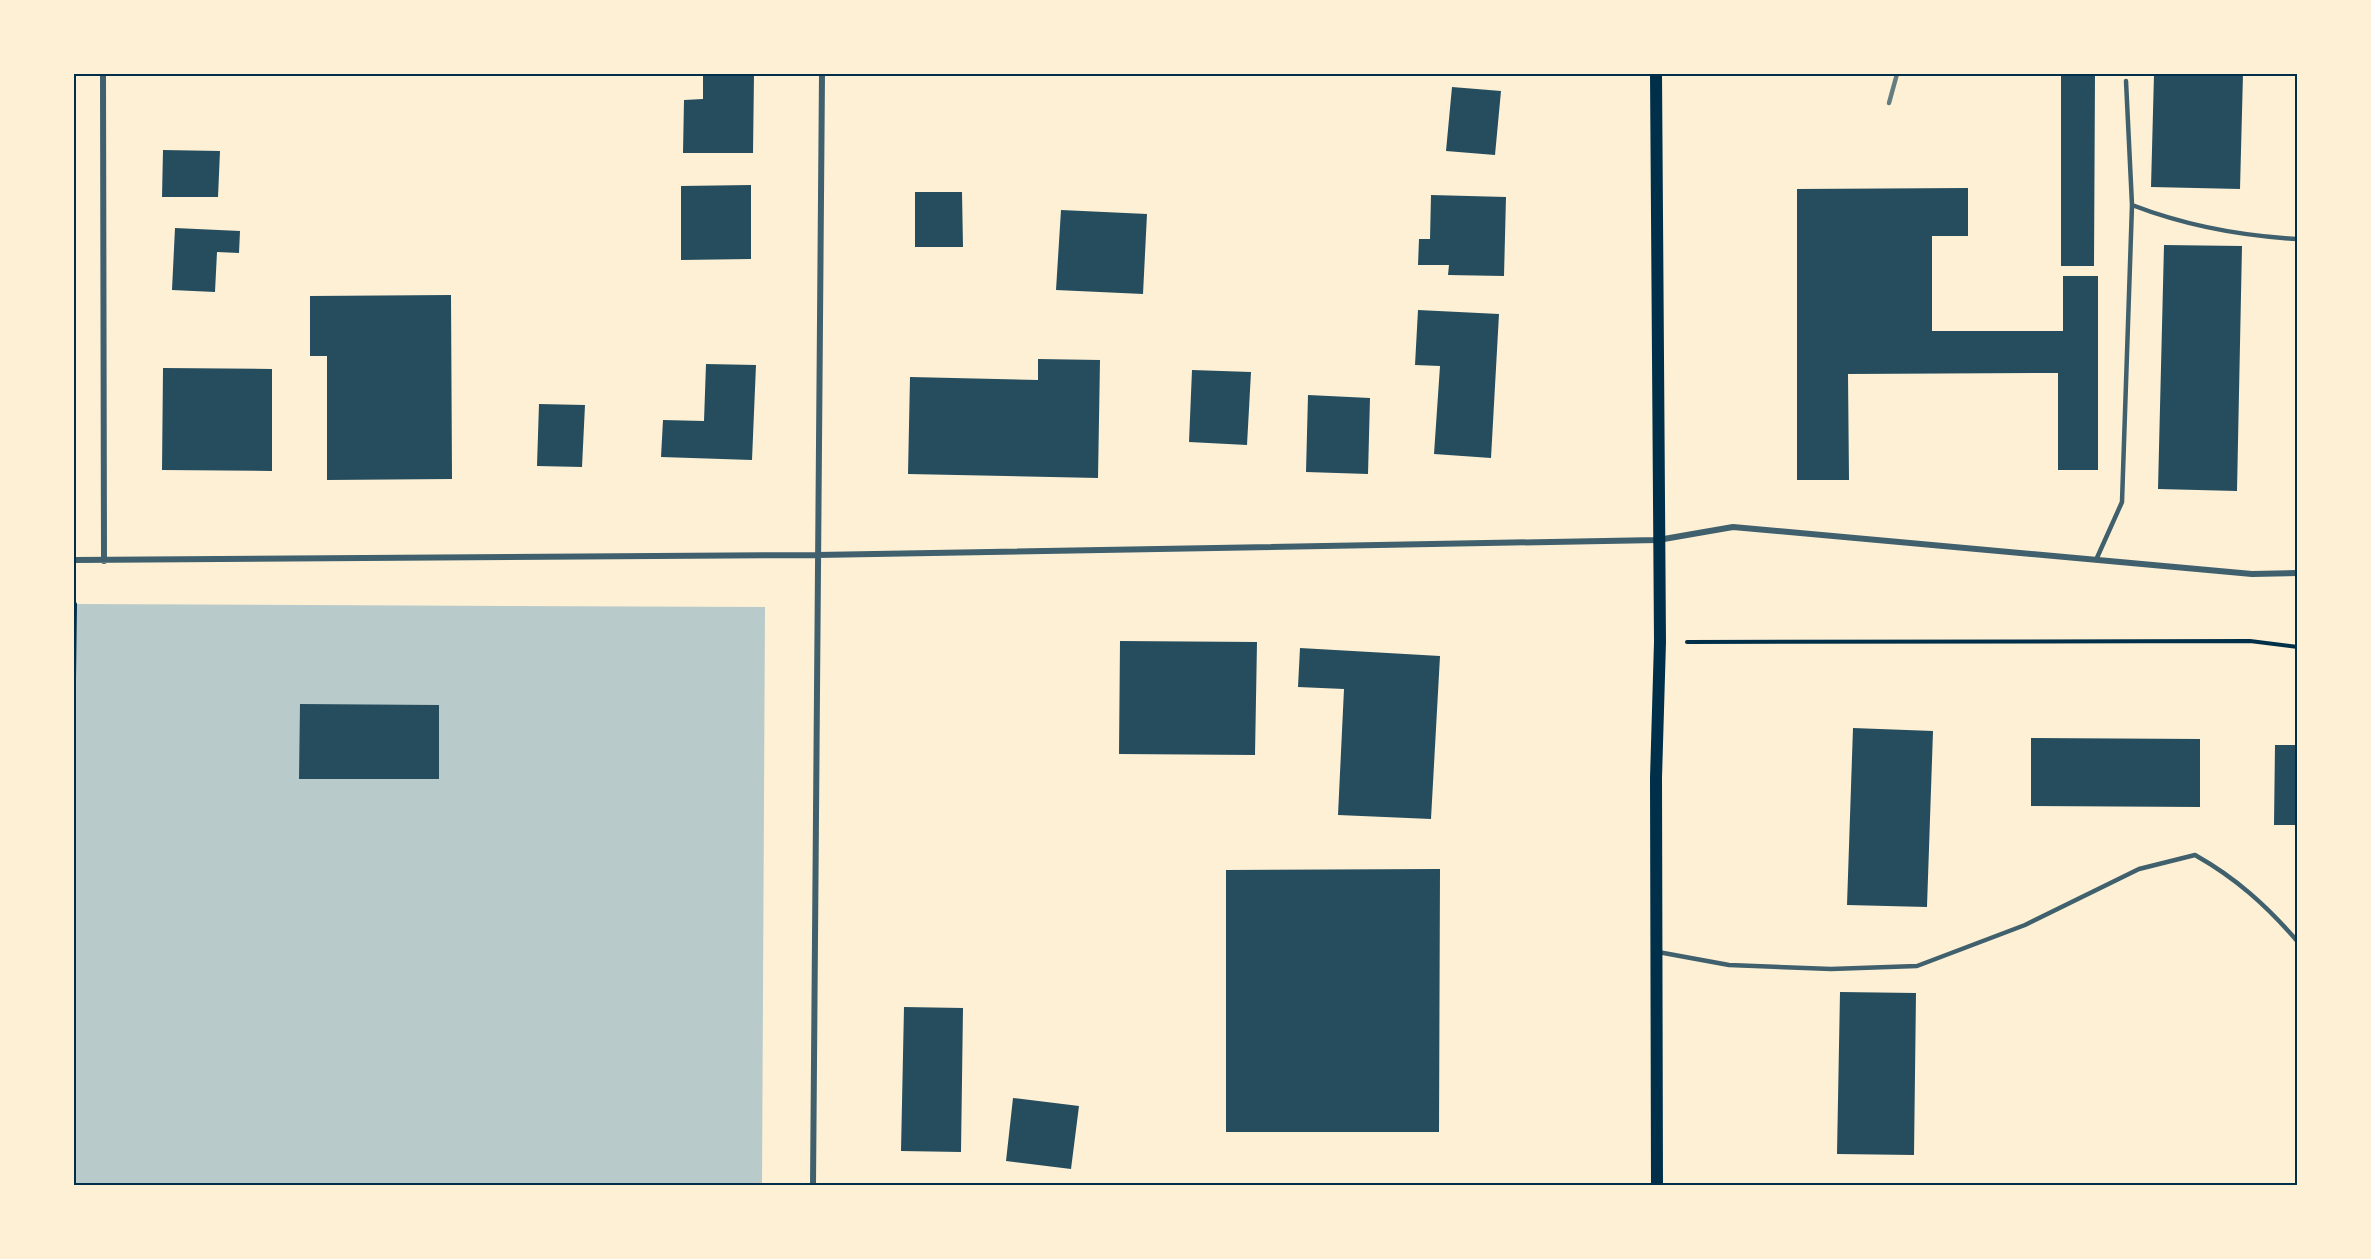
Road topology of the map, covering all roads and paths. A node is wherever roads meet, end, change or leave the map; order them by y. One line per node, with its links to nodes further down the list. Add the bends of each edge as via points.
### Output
1 (103, 74): 11 (street)
2 (822, 74): 8 (street)
3 (1656, 74): 7 (main road)
4 (2126, 81): 5 (lane)
5 (2132, 205): 6 (lane, via 2172,220 2269,238); 10 (lane, via 2122,502)
6 (2298, 239)
7 (1658, 540): 8 (street); 10 (street, via 1732,527); 14 (main road)
8 (817, 555): 11 (street); 19 (street)
9 (74, 560): 11 (street)
10 (2096, 560): 12 (street, via 2252,574)
11 (104, 561)
12 (2298, 573)
13 (75, 604): 16 (path)
14 (1660, 642): 15 (path, via 2250,641); 18 (main road, via 1656,778)
15 (2298, 646)
16 (74, 680)
17 (2298, 942): 18 (lane, via 2270,910 2226,872 2195,855 2139,869 2025,925 1917,966 1831,969 1729,965)
18 (1658, 952): 20 (main road)
19 (813, 1185)
20 (1657, 1185)

